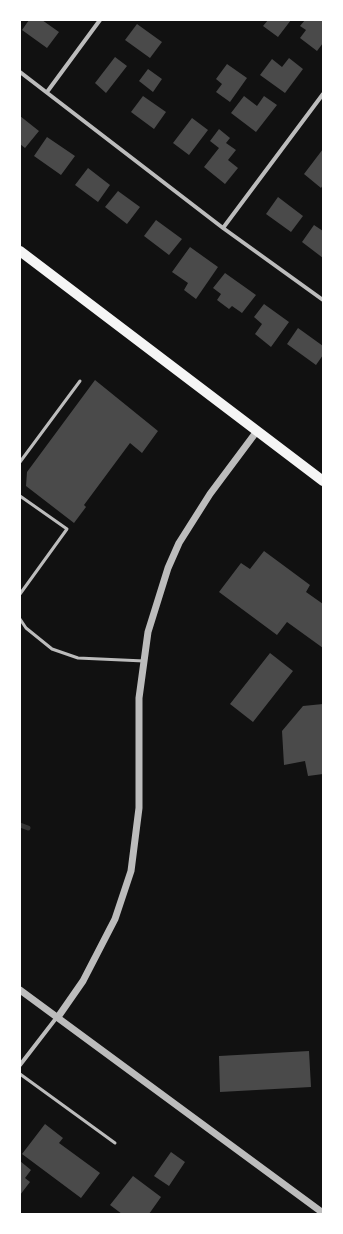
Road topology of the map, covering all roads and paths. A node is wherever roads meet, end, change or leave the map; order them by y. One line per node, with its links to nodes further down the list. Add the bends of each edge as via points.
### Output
1 (100, 20): 3 (street)
2 (20, 72): 3 (street)
3 (47, 92): 5 (street)
4 (323, 94): 5 (street)
5 (223, 228): 7 (street)
6 (20, 251): 9 (main road)
7 (323, 300)
8 (80, 381): 10 (lane)
9 (257, 431): 11 (main road); 15 (street, via 210,494 179,543 168,568 148,632)
10 (20, 462)
11 (323, 481)
12 (20, 496): 13 (lane, via 67,529)
13 (20, 594)
14 (20, 619): 15 (lane, via 26,628 52,650 78,658)
15 (144, 661): 17 (street, via 139,698 139,808 131,871 114,919 83,981)
16 (20, 990): 17 (street)
17 (58, 1017): 18 (street); 21 (street)
18 (20, 1066)
19 (20, 1074): 20 (lane)
20 (115, 1143)
21 (323, 1213)

